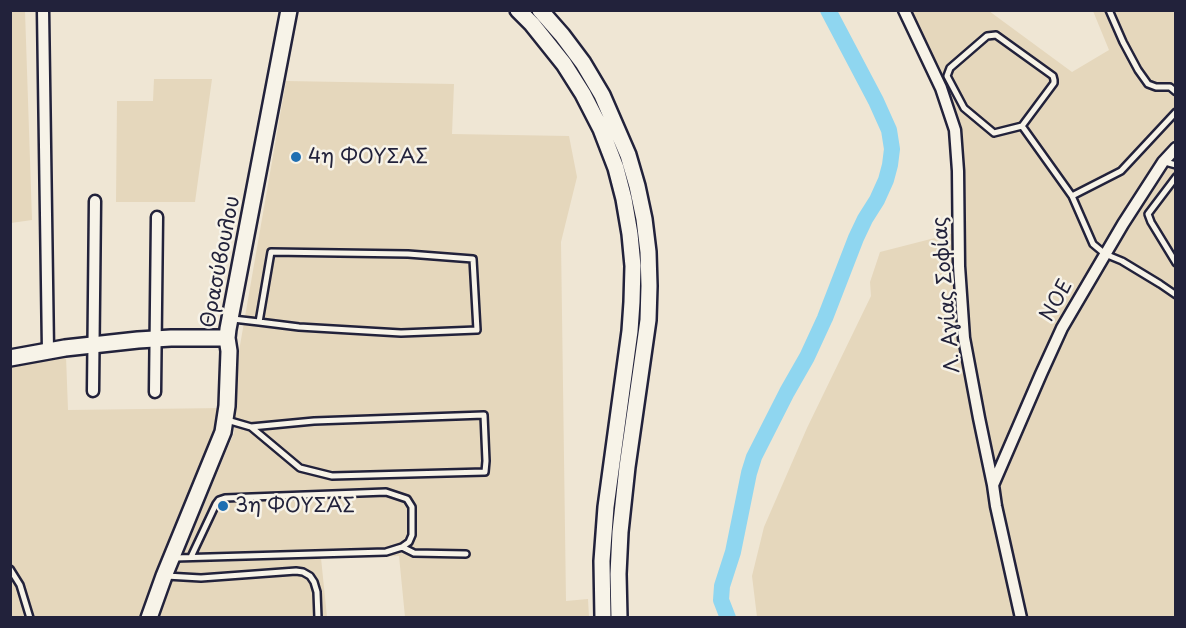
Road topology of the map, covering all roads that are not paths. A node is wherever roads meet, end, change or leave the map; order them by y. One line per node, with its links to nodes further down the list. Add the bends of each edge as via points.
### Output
1 (43, 10): 25 (street)
2 (290, 10): 20 (street, Θρασύβουλου)
3 (518, 10): 41 (street, via 564,64 601,129 616,168 630,234 631,321 606,507)
4 (540, 10): 42 (street, via 583,63 602,95 628,155 644,219 648,320 620,532)
5 (904, 10): 31 (street, Λ. Αγίας Σοφίας, via 941,88 955,130 964,338)
6 (1109, 10): 7 (lane, via 1148,84 1170,87)
7 (1176, 92)
8 (1176, 112): 14 (lane, via 1121,171)
9 (1022, 126): 9 (lane, via 1054,83 1053,76 996,35 987,36 950,68 947,76 964,108 994,133); 14 (lane)
10 (1176, 148): 11 (street, NOE)
11 (1163, 162): 12 (lane); 17 (street, NOE)
12 (1176, 165)
13 (1176, 177): 18 (lane, via 1148,214)
14 (1072, 196): 17 (lane, via 1093,244)
15 (96, 201): 24 (street)
16 (157, 217): 23 (street)
17 (1106, 254): 19 (lane); 31 (street, NOE, via 1062,328)
18 (1176, 263)
19 (1176, 295)
20 (230, 318): 21 (lane); 22 (street, Θρασύβουλου)
21 (259, 322): 21 (lane, via 400,333 477,330 473,259 271,252)
22 (227, 338): 23 (street); 29 (street, Θρασύβουλου)
23 (156, 339): 24 (street); 28 (street)
24 (94, 345): 25 (street); 27 (street)
25 (48, 350): 26 (street)
26 (10, 358)
27 (93, 391)
28 (156, 392)
29 (225, 419): 30 (lane); 35 (street, Θρασύβουλου)
30 (251, 427): 30 (lane, via 484,415 485,472 332,476 300,468)
31 (993, 486): 43 (street, Λ. Αγίας Σοφίας)
32 (402, 548): 33 (lane, via 414,553); 34 (lane, via 386,552); 34 (lane, via 412,535 412,507 407,499 386,492 225,498 216,504)
33 (466, 554)
34 (191, 557): 35 (lane)
35 (171, 559): 37 (street, Θρασύβουλου)
36 (10, 568): 38 (lane)
37 (164, 576): 39 (street, Θρασύβουλου); 40 (lane, via 201,578 303,572 314,582)
38 (30, 618)
39 (149, 618)
40 (318, 618)
41 (603, 618)
42 (619, 618)
43 (1021, 618)

